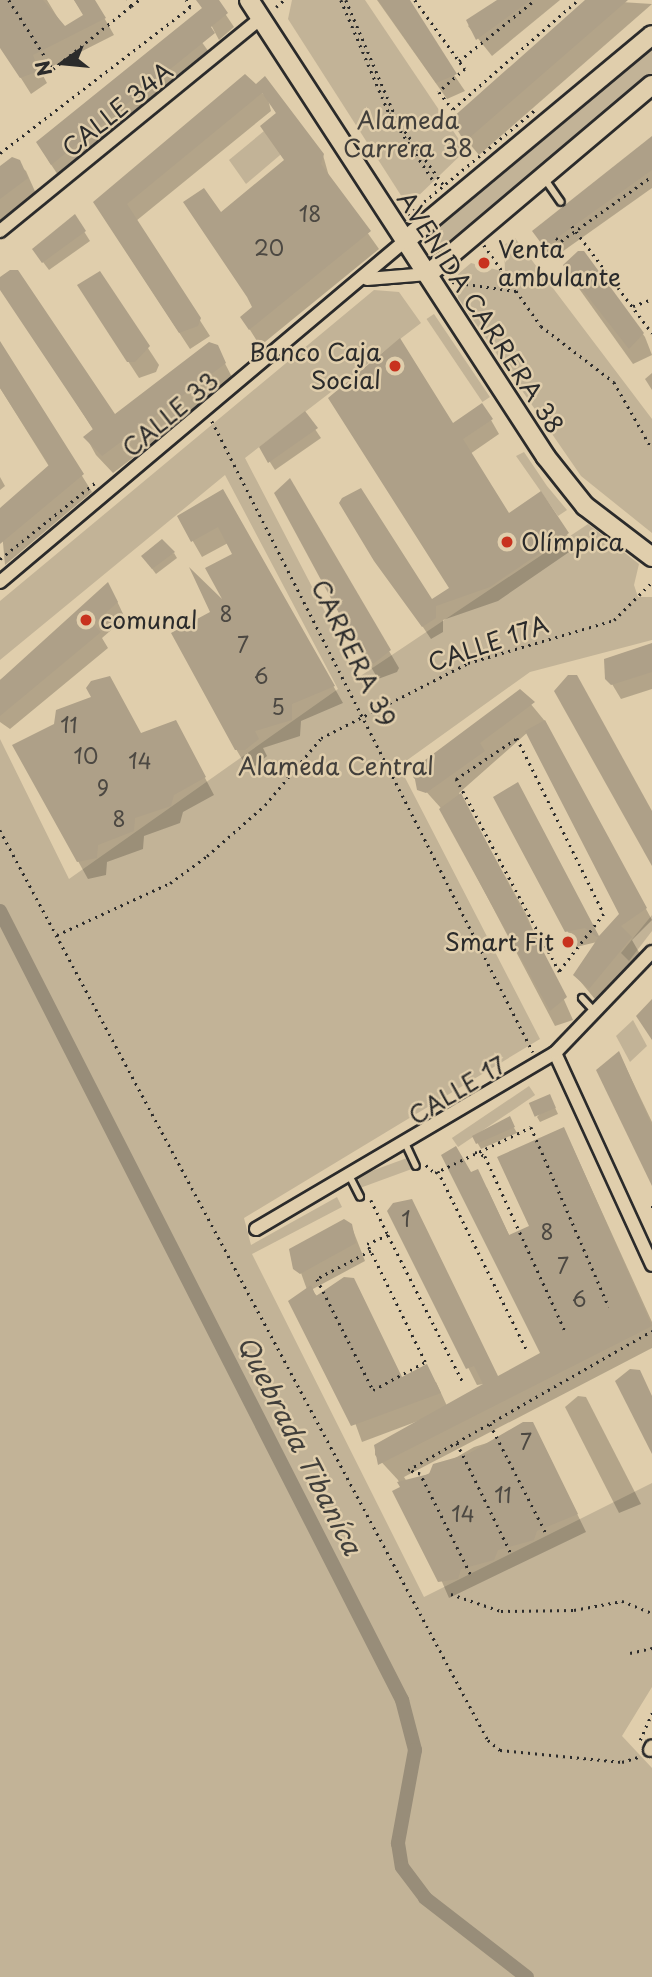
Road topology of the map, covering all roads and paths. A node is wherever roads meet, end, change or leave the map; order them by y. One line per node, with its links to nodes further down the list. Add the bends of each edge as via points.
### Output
1 (9, 0): 11 (path, via 53,69)
2 (127, 0): 11 (path)
3 (139, 0): 11 (path)
4 (186, 0): 17 (path, via 190,7)
5 (249, 0): 13 (main road, AVENIDA CARRERA 38)
6 (284, 0): 12 (path)
7 (343, 0): 20 (path, via 397,120); 21 (path, via 388,113)
8 (415, 0): 15 (path)
9 (535, 0): 15 (path)
10 (578, 0): 15 (path, via 453,109 446,108 439,92 463,73)
11 (131, 6)
12 (276, 7)
13 (261, 18): 25 (street, CALLE 34A); 27 (main road, AVENIDA CARRERA 38)
14 (652, 34): 21 (main road)
15 (459, 61)
16 (652, 85): 19 (main road)
17 (0, 153)
18 (652, 176): 24 (path)
19 (543, 177): 22 (lane); 28 (main road)
20 (443, 184)
21 (451, 201): 27 (main road)
22 (561, 202)
23 (572, 226): 24 (path)
24 (575, 230): 26 (path); 37 (path)
25 (0, 231)
26 (556, 238)
27 (406, 240): 31 (main road, AVENIDA CARRERA 38); 32 (street, CALLE 33)
28 (480, 240): 29 (path); 31 (main road); 34 (path)
29 (474, 253)
30 (455, 270): 33 (path)
31 (428, 274): 32 (street); 41 (main road, AVENIDA CARRERA 38, via 563,480)
32 (367, 279): 39 (street, CALLE 33)
33 (452, 282): 34 (path); 35 (path)
34 (516, 291): 40 (path, via 550,335 614,382)
35 (453, 292)
36 (652, 299): 37 (path)
37 (632, 306): 38 (path)
38 (652, 333)
39 (206, 411): 42 (street, CALLE 33); 44 (path, CARRERA 39)
40 (652, 449)
41 (652, 557)
42 (0, 582)
43 (652, 582): 44 (path, CALLE 17A, via 608,624 468,663)
44 (360, 716): 46 (path, CALLE 17A, via 307,750 265,805 207,856 104,917); 52 (path, CARRERA 39)
45 (0, 830): 46 (path)
46 (56, 936): 79 (path, via 488,1740 500,1750 622,1762)
47 (652, 952): 50 (street, CALLE 17)
48 (565, 970): 48 (path, via 604,914 517,738 456,779 559,972)
49 (582, 998): 50 (lane)
50 (597, 1014): 51 (street, CALLE 17)
51 (555, 1053): 52 (street, CALLE 17); 63 (street)
52 (539, 1064): 53 (street, CALLE 17)
53 (409, 1143): 55 (lane); 56 (path, via 429,1172); 57 (street, CALLE 17)
54 (475, 1152): 56 (path); 64 (path, via 531,1127); 65 (path, via 485,1156)
55 (416, 1166)
56 (438, 1171): 67 (path)
57 (350, 1177): 59 (lane); 60 (street, CALLE 17)
58 (367, 1193): 61 (path)
59 (360, 1197)
60 (256, 1229)
61 (388, 1235): 62 (path, via 367,1244); 68 (path)
62 (370, 1251): 62 (path, via 425,1362 373,1390 317,1279)
63 (652, 1265)
64 (609, 1307)
65 (565, 1331)
66 (652, 1331): 69 (path)
67 (528, 1352)
68 (464, 1384)
69 (490, 1424): 70 (path); 71 (path)
70 (457, 1443): 72 (path); 73 (path, via 408,1470 420,1474)
71 (547, 1535)
72 (511, 1553)
73 (470, 1574)
74 (452, 1594): 75 (path, via 501,1611 574,1610 622,1601)
75 (652, 1613)
76 (652, 1648): 77 (path)
77 (630, 1653)
78 (652, 1713): 79 (path, via 638,1738)
79 (651, 1748)

